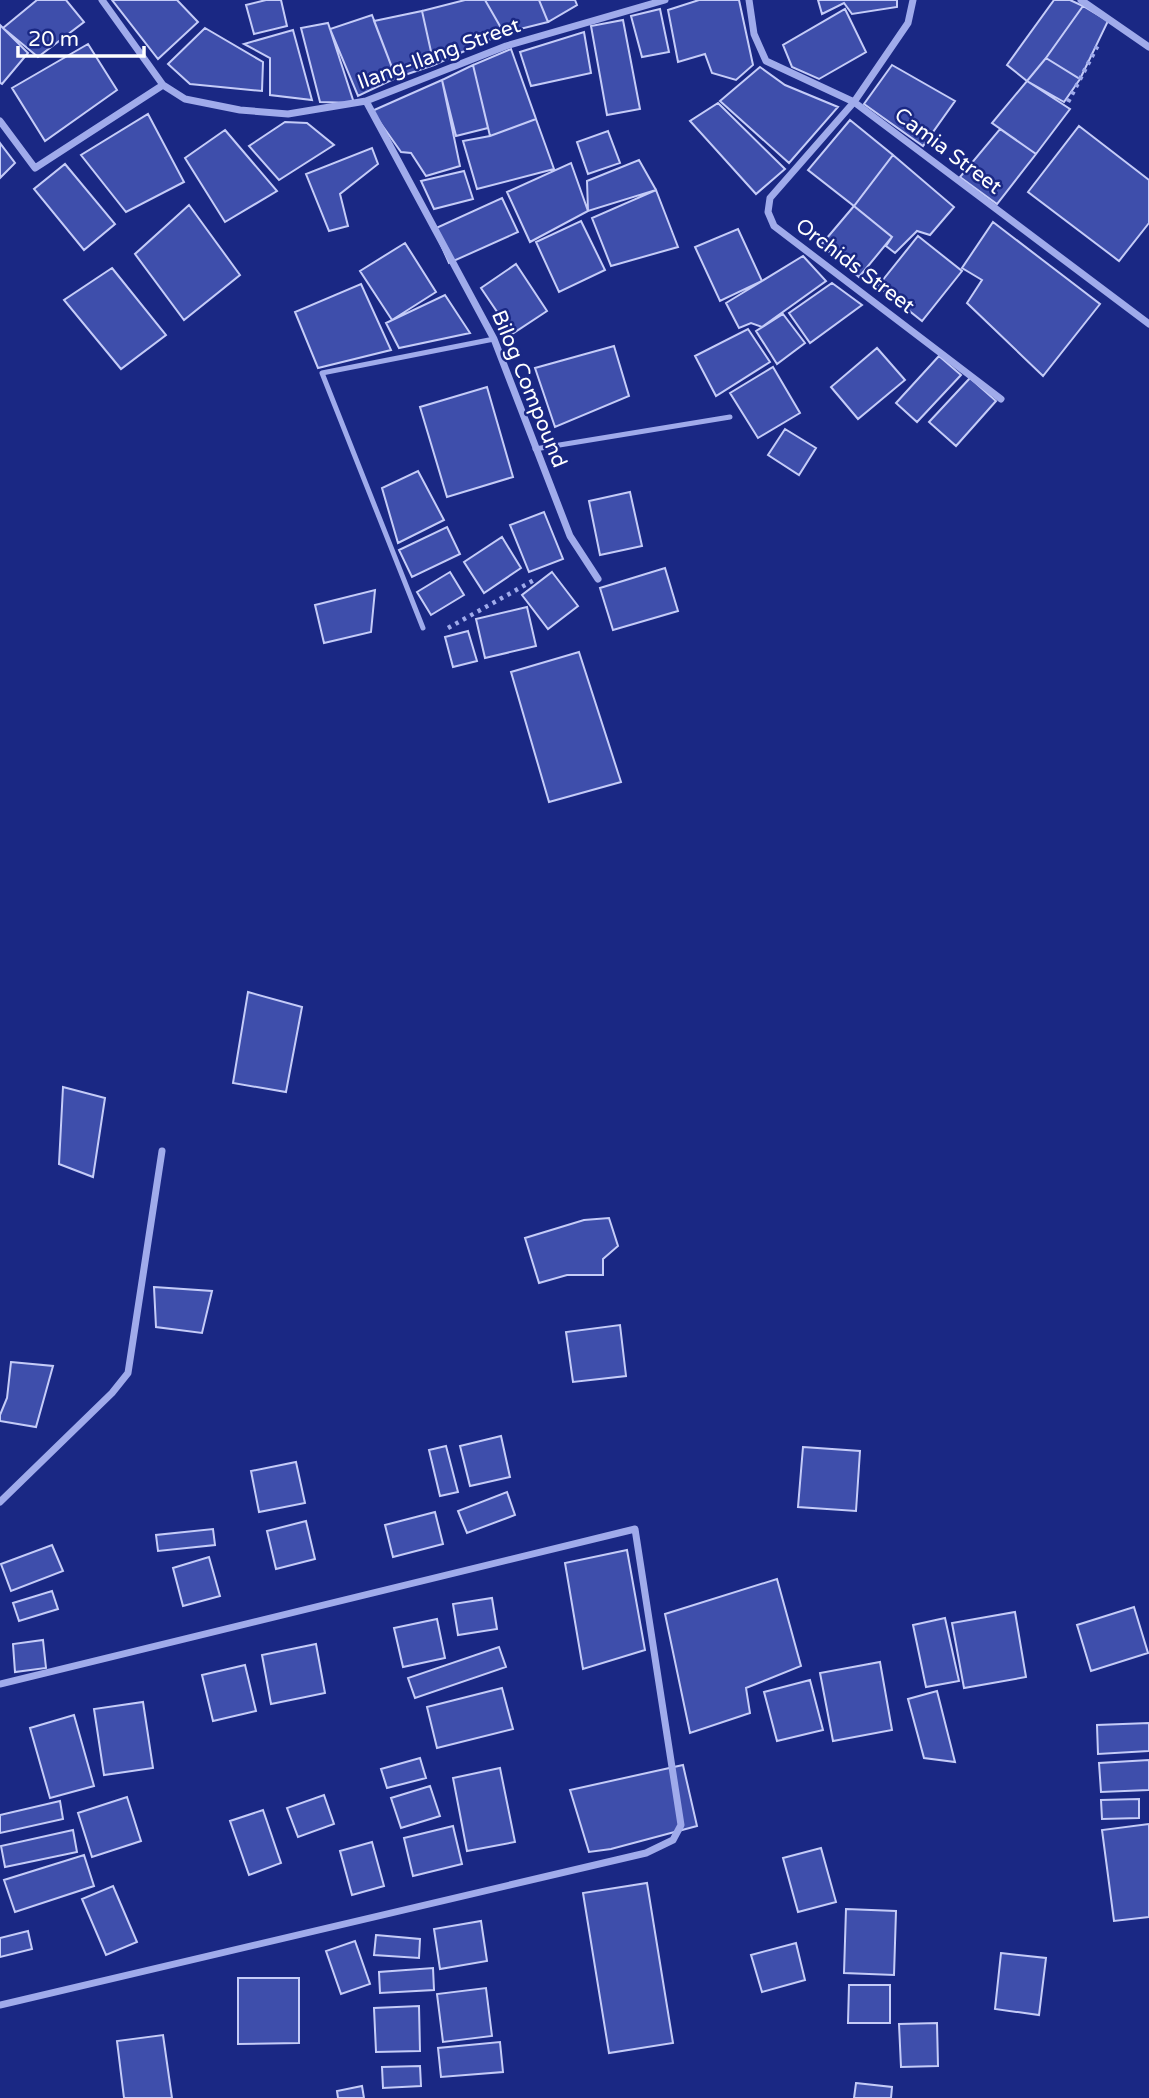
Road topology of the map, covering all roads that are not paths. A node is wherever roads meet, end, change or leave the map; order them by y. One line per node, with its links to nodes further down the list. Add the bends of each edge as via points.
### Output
1 (102, 0): 7 (street, Ilang-Ilang Street)
2 (665, 0): 8 (street, Ilang-Ilang Street, via 506,46)
3 (749, 0): 9 (street, Camia Street, via 754,34 766,61)
4 (914, 0): 9 (street, Orchids Street, via 908,23)
5 (1081, 0): 6 (street)
6 (1149, 47)
7 (163, 85): 8 (street, Ilang-Ilang Street, via 185,99 288,114); 10 (street, via 35,168)
8 (366, 101): 12 (street, Bilog Compound)
9 (854, 102): 11 (street, Camia Street); 13 (street, Orchids Street, via 770,198 768,212 774,226)
10 (0, 121)
11 (1149, 324)
12 (494, 339): 15 (street, Bilog Compound); 17 (lane, via 322,373)
13 (1001, 399)
14 (730, 417): 15 (lane)
15 (535, 449): 16 (street, Bilog Compound, via 570,536)
16 (598, 579)
17 (423, 628)
18 (162, 1151): 19 (street, via 128,1373)
19 (0, 1502)
20 (0, 1684): 21 (street, via 635,1529 681,1825 673,1840 646,1853)
21 (0, 2005)

